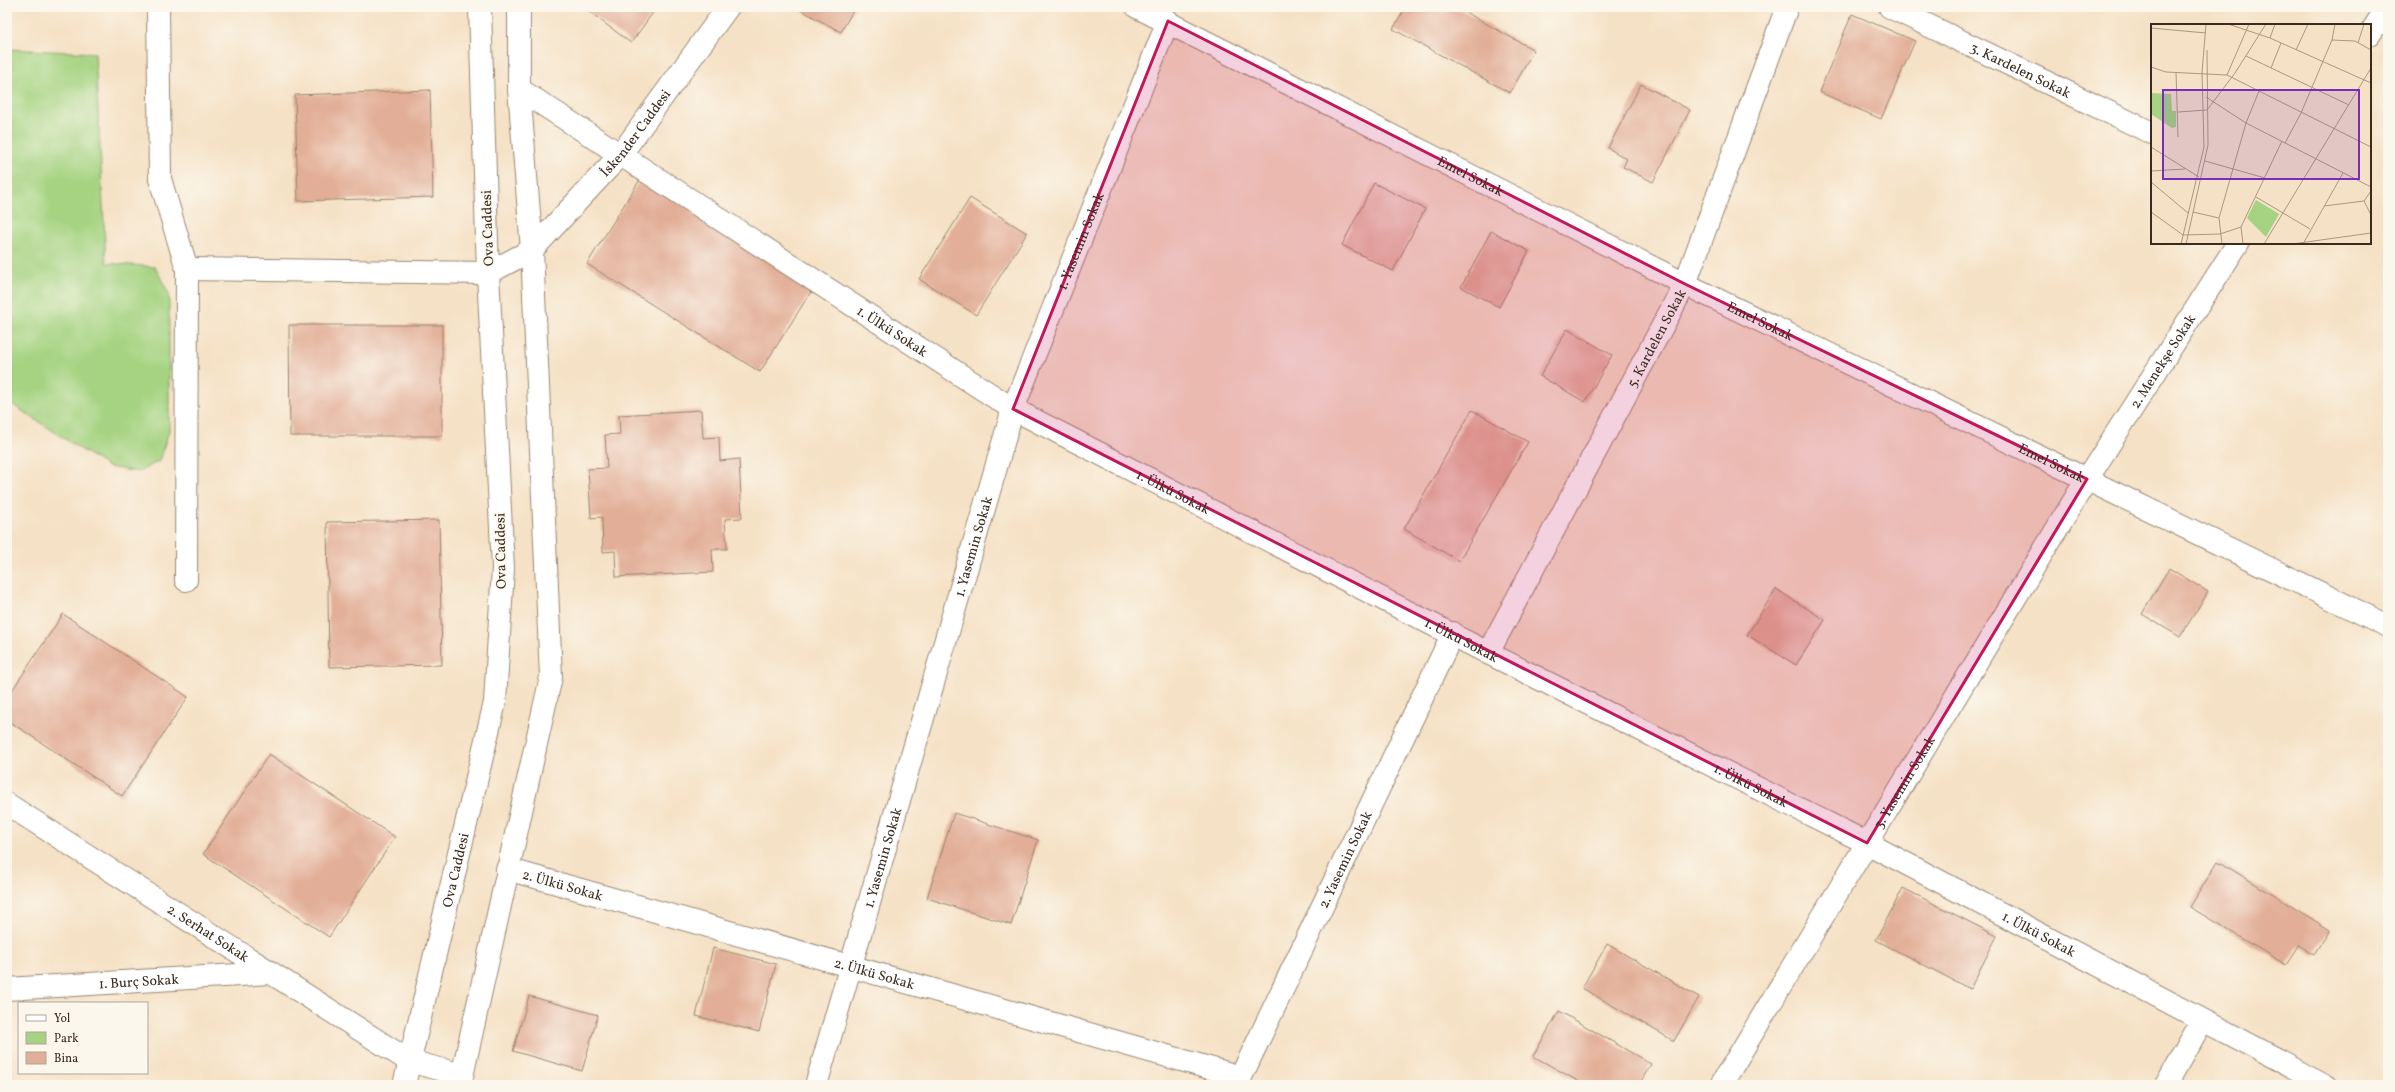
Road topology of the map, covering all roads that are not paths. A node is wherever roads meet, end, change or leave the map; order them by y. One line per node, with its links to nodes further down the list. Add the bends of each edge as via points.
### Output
1 (158, 7): 16 (street, via 160,179)
2 (480, 7): 17 (street, Ova Caddesi)
3 (519, 7): 11 (street)
4 (728, 7): 13 (street, İskender Caddesi)
5 (1137, 7): 9 (street, Emel Sokak)
6 (1787, 7): 18 (street, 5. Kardelen Sokak)
7 (1890, 7): 12 (street, 3. Kardelen Sokak)
8 (2387, 7): 10 (street)
9 (1168, 21): 18 (street, Emel Sokak); 19 (street, 1. Yasemin Sokak)
10 (2371, 32)
11 (519, 89): 13 (street, 1. Ülkü Sokak); 15 (street)
12 (2151, 133)
13 (621, 154): 15 (street, İskender Caddesi); 19 (street, 1. Ülkü Sokak)
14 (2237, 244): 20 (street, 2. Menekşe Sokak)
15 (532, 250): 17 (street, İskender Caddesi); 27 (street, via 551,677)
16 (187, 269): 17 (street); 21 (street)
17 (488, 273): 32 (street, Ova Caddesi, via 503,568 495,702)
18 (1685, 284): 20 (street, Emel Sokak); 24 (street, 5. Kardelen Sokak)
19 (1013, 409): 23 (street, 1. Ülkü Sokak); 28 (street, 1. Yasemin Sokak)
20 (2087, 479): 22 (street, Emel Sokak); 26 (street, 3. Yasemin Sokak)
21 (186, 580)
22 (2388, 626)
23 (1453, 634): 24 (street, 1. Ülkü Sokak); 34 (street, 2. Yasemin Sokak)
24 (1488, 653): 26 (street, 1. Ülkü Sokak)
25 (7, 804): 29 (street, 2. Serhat Sokak)
26 (1867, 843): 31 (street, 1. Ülkü Sokak); 37 (street, 3. Yasemin Sokak)
27 (507, 869): 28 (street, 2. Ülkü Sokak); 33 (street)
28 (850, 966): 34 (street, 2. Ülkü Sokak); 36 (street, 1. Yasemin Sokak)
29 (271, 973): 30 (street, 1. Burç Sokak); 32 (street, 2. Serhat Sokak)
30 (7, 989)
31 (2202, 1021): 38 (street); 39 (street, 1. Ülkü Sokak)
32 (409, 1061): 33 (street, 2. Serhat Sokak); 35 (street, Ova Caddesi)
33 (461, 1080)
34 (1239, 1081)
35 (404, 1085)
36 (816, 1085)
37 (1721, 1085)
38 (2166, 1085)
39 (2326, 1085)

